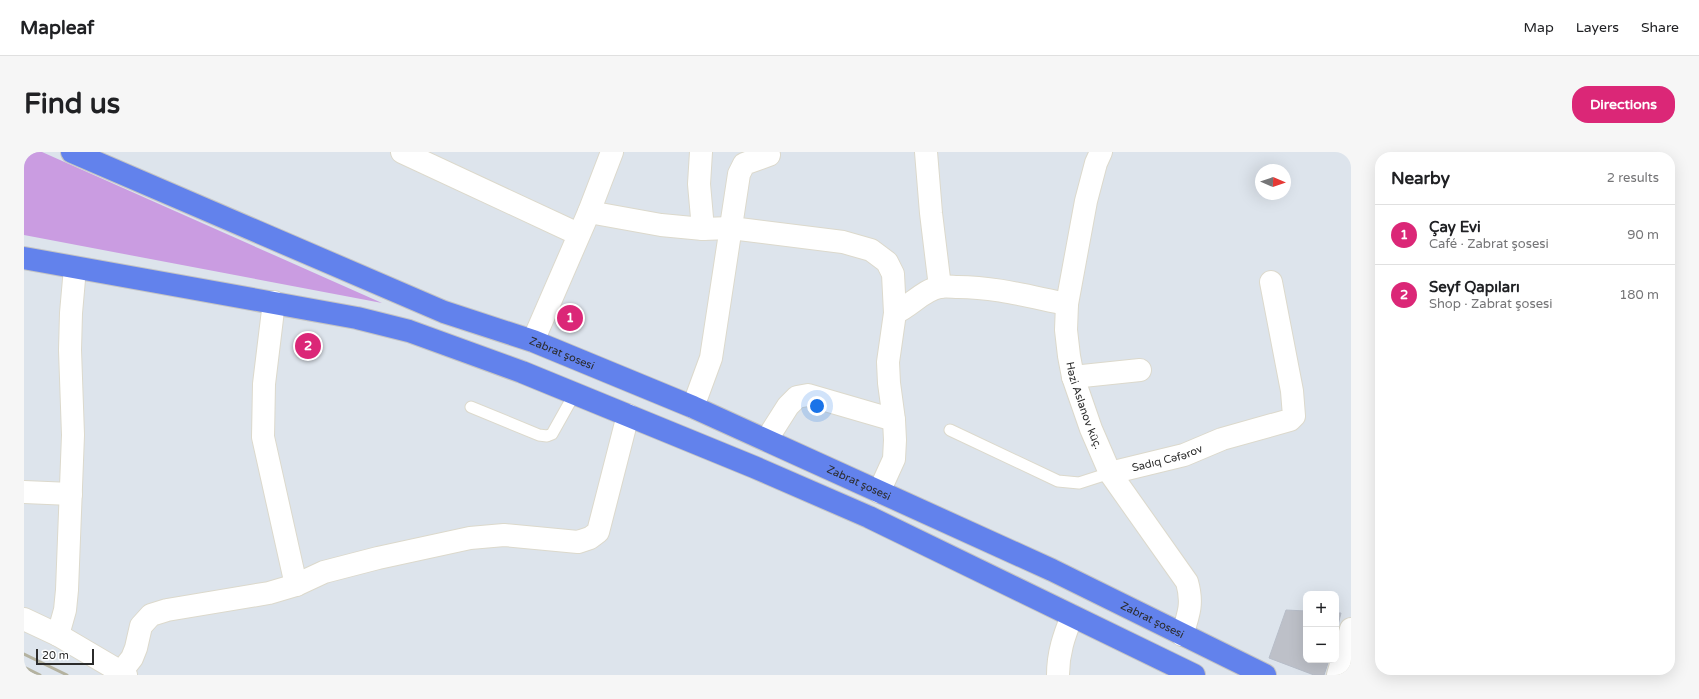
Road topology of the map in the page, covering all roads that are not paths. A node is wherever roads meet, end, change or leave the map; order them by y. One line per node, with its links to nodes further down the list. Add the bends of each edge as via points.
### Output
1 (72, 152): 19 (main road, Zabrat şosesi, via 444,312)
2 (402, 152): 11 (street)
3 (612, 152): 8 (street)
4 (701, 152): 10 (street, via 699,184)
5 (926, 152): 15 (street)
6 (1101, 152): 17 (street, Həzi Aslanov küç., via 1086,202)
7 (769, 155): 9 (street, via 744,164 739,174)
8 (589, 212): 10 (street, via 661,225); 11 (street)
9 (731, 228): 10 (street); 18 (street, via 843,242 872,250 887,262 893,274); 24 (street, via 710,358)
10 (703, 229)
11 (578, 234): 19 (street)
12 (24, 258): 13 (main road)
13 (75, 268): 16 (main road); 32 (street, via 70,343)
14 (1271, 282): 29 (street, Sadıq Cəfərov, via 1292,391 1294,416 1290,420 1222,439 1184,455)
15 (940, 287): 17 (street, via 995,290); 18 (street)
16 (274, 302): 22 (main road, via 409,331); 33 (street, via 264,384 263,438)
17 (1067, 304): 21 (street, Həzi Aslanov küç., via 1066,330)
18 (895, 313): 26 (street, via 888,362)
19 (533, 341): 24 (main road, Zabrat şosesi)
20 (1140, 370): 21 (street)
21 (1073, 377): 29 (street, Həzi Aslanov küç.)
22 (575, 393): 23 (lane, via 552,434 547,436 539,436); 25 (main road)
23 (471, 407)
24 (693, 407): 28 (main road, Zabrat şosesi)
25 (628, 415): 33 (street, via 598,532 590,538 578,542 504,535 470,538 324,572); 34 (main road, via 869,517)
26 (894, 420): 28 (street, via 808,395 797,397 788,406); 31 (street, via 894,459)
27 (950, 430): 29 (lane, via 1058,481 1079,483)
28 (766, 439): 31 (main road, Zabrat şosesi)
29 (1110, 474): 37 (street, Həzi Aslanov küç., via 1187,582 1191,609)
30 (24, 492): 32 (street)
31 (879, 492): 37 (main road, Zabrat şosesi, via 1052,570)
32 (72, 494): 38 (street, via 67,590)
33 (296, 585): 40 (street, via 151,615 141,626 136,648)
34 (1072, 616): 39 (main road); 41 (street, via 1061,643)
35 (24, 619): 38 (street)
36 (1351, 628): 44 (street)
37 (1182, 634): 39 (main road); 43 (main road, Zabrat şosesi)
38 (58, 635): 40 (street)
39 (1168, 662): 42 (main road)
40 (123, 674)
41 (1058, 675)
42 (1194, 675)
43 (1265, 675)
44 (1338, 675)

